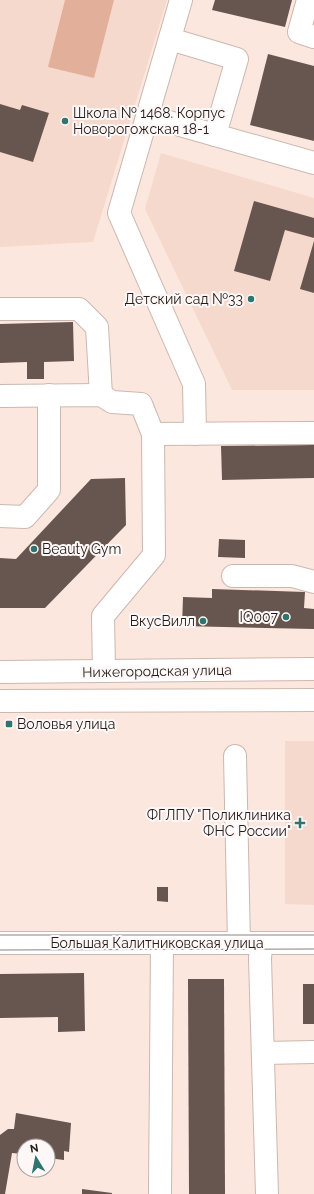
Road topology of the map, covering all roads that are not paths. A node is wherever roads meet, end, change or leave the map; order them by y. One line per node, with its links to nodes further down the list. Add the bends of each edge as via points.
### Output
1 (181, 0): 4 (main road)
2 (308, 0): 3 (main road, via 299,32)
3 (314, 37)
4 (170, 39): 5 (main road); 6 (main road, via 237,59)
5 (148, 116): 6 (main road); 14 (main road, via 119,213 194,384)
6 (215, 135): 7 (main road)
7 (314, 163)
8 (0, 309): 10 (main road, via 80,309 97,327)
9 (41, 390): 10 (main road); 11 (main road); 15 (main road, via 49,490 25,517)
10 (101, 395): 13 (main road, via 112,402 141,404)
11 (0, 396)
12 (314, 433): 14 (main road)
13 (153, 434): 14 (main road); 19 (main road, via 154,555 103,616)
14 (195, 434)
15 (0, 516)
16 (233, 576): 17 (main road, via 292,576)
17 (314, 582)
18 (314, 669): 19 (main road, Нижегородская улица)
19 (104, 671): 20 (main road, Нижегородская улица)
20 (0, 672)
21 (314, 700): 22 (main road, Нижегородская улица)
22 (0, 701)
23 (235, 756): 26 (main road)
24 (0, 943): 25 (main road, Большая Калитниковская улица)
25 (162, 943): 26 (main road, Большая Калитниковская улица); 31 (main road)
26 (239, 943): 27 (main road, Большая Калитниковская улица)
27 (261, 943): 28 (main road, Большая Калитниковская улица); 30 (main road)
28 (314, 943)
29 (314, 1052): 30 (main road)
30 (263, 1053): 32 (main road)
31 (160, 1194)
32 (267, 1194)

